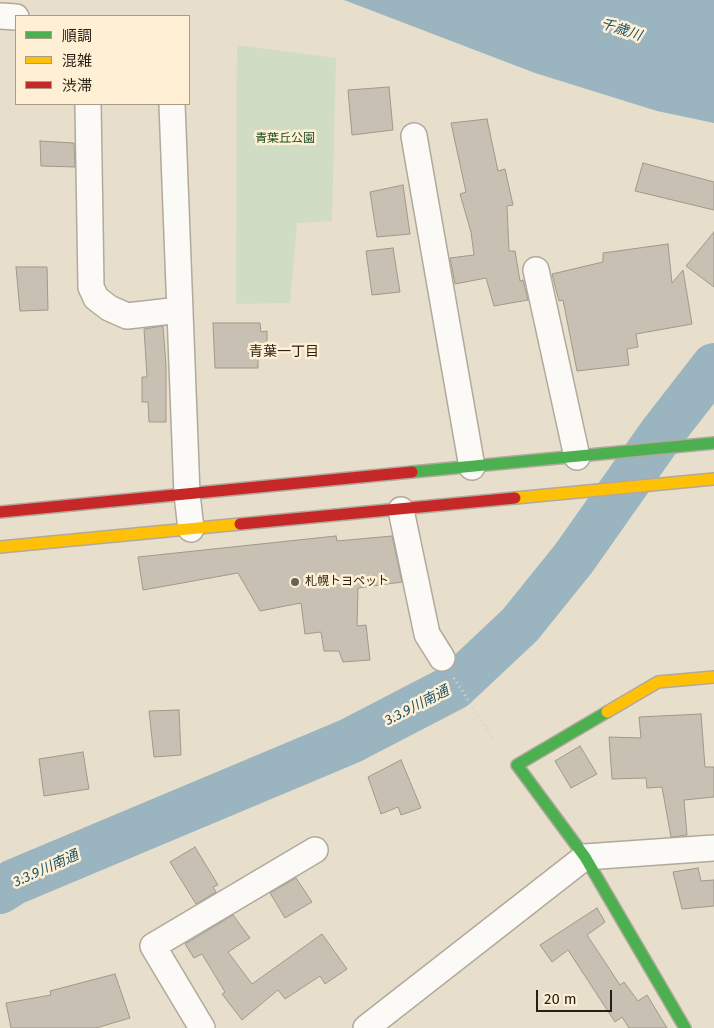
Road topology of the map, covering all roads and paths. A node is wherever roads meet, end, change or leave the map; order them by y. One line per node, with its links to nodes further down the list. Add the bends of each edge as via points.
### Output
1 (0, 16): 2 (street)
2 (15, 17)
3 (88, 105): 7 (street, via 91,287 96,298 127,316)
4 (172, 105): 7 (street)
5 (414, 136): 10 (street)
6 (536, 270): 9 (street)
7 (180, 310): 12 (street)
8 (714, 443): 9 (street)
9 (578, 456): 10 (street)
10 (472, 466): 12 (street)
11 (714, 479): 13 (street)
12 (187, 494): 14 (street); 15 (street)
13 (401, 510): 15 (street); 17 (street, via 427,634)
14 (0, 512)
15 (191, 529): 16 (street)
16 (0, 547)
17 (442, 658): 19 (path)
18 (714, 677): 22 (street, via 658,682 517,765)
19 (494, 741)
20 (714, 848): 22 (street)
21 (315, 850): 23 (street, via 153,946)
22 (585, 857): 24 (street); 25 (street)
23 (202, 1028)
24 (366, 1028)
25 (685, 1028)

